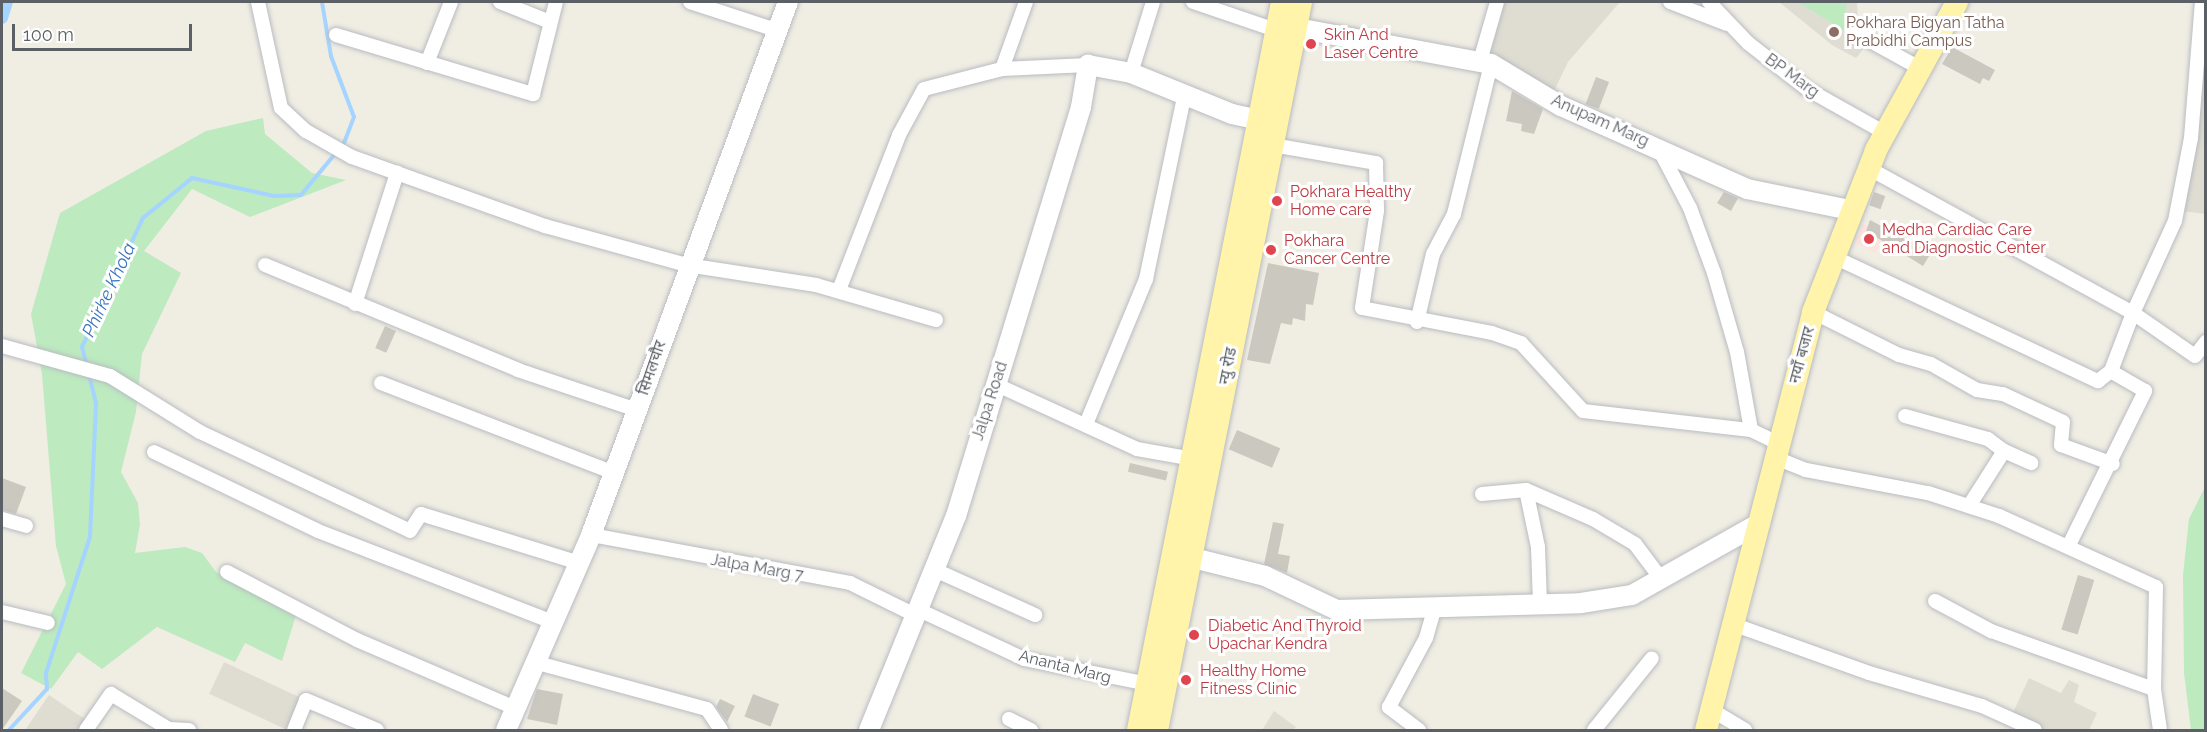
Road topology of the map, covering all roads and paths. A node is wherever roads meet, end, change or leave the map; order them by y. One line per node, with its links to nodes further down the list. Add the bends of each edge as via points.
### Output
1 (258, 2): 34 (street, via 277,100 287,117 352,157)
2 (452, 2): 23 (street)
3 (500, 2): 17 (street)
4 (556, 2): 17 (street)
5 (690, 2): 20 (street)
6 (788, 2): 20 (street, सिमलचौर)
7 (1026, 2): 26 (street)
8 (1153, 2): 28 (street)
9 (1193, 2): 19 (street)
10 (1282, 2): 19 (main road, न्यु रोड)
11 (1301, 2): 19 (main road, न्यु रोड)
12 (1497, 2): 24 (street)
13 (1670, 2): 18 (street)
14 (1709, 2): 18 (street, BP Marg)
15 (1957, 2): 27 (main road, नयाँ बजार)
16 (2202, 2): 42 (street, via 2191,138 2175,220)
17 (550, 22): 23 (street, via 533,94)
18 (1730, 25): 31 (street, BP Marg, via 1807,89)
19 (1286, 30): 24 (street, Anupam Marg); 30 (main road, न्यु रोड)
20 (778, 31): 37 (street, सिमलचौर)
21 (1856, 33): 27 (street)
22 (336, 35): 23 (street)
23 (426, 63)
24 (1485, 63): 32 (street, Anupam Marg, via 1560,106); 44 (street, via 1454,214 1433,254)
25 (1088, 65): 26 (street); 28 (street); 49 (street, Jalpa Road, via 1080,107)
26 (1002, 69): 39 (street, via 924,89 899,135)
27 (1923, 70): 31 (main road, नयाँ बजार)
28 (1131, 73): 29 (street)
29 (1185, 93): 30 (street); 52 (street, via 1146,279)
30 (1266, 133): 44 (street, via 1376,163 1377,211 1362,308); 57 (main road, न्यु रोड)
31 (1887, 134): 33 (main road, नयाँ बजार)
32 (1657, 147): 35 (street, Anupam Marg, via 1747,189); 53 (street, via 1690,208 1714,273 1737,352)
33 (1870, 169): 35 (main road, नयाँ बजार); 42 (street)
34 (397, 173): 37 (street, via 545,226); 40 (street)
35 (1851, 210): 36 (main road, नयाँ बजार)
36 (1834, 257): 41 (main road, नयाँ बजार); 47 (street, via 2098,381)
37 (687, 265): 39 (street); 50 (street, सिमलचौर)
38 (265, 266): 40 (street)
39 (839, 290): 43 (street)
40 (356, 304): 50 (street, via 518,370)
41 (1813, 312): 54 (main road, नयाँ बजार); 59 (street, via 1899,356 1931,364 1977,390 2003,394 2063,422 2061,445)
42 (2133, 313): 45 (street, via 2195,356); 47 (street)
43 (936, 320)
44 (1417, 322): 53 (street, via 1492,333 1521,344 1583,411)
45 (2205, 342)
46 (2, 346): 70 (street, via 110,376 200,432 410,531 421,514)
47 (2110, 371): 59 (street, via 2145,391)
48 (381, 383): 60 (street)
49 (995, 384): 52 (street); 71 (street, Jalpa Road, via 956,516)
50 (637, 410): 60 (street, सिमलचौर)
51 (1905, 416): 55 (street, via 1988,439)
52 (1086, 424): 57 (street, via 1137,449)
53 (1751, 430): 54 (street)
54 (1778, 451): 63 (street, via 1806,470 1928,493); 65 (main road, नयाँ बजार)
55 (2004, 451): 58 (street); 63 (street)
56 (154, 452): 80 (street, via 318,531)
57 (1200, 461): 69 (main road, न्यु रोड)
58 (2031, 463)
59 (2112, 464): 68 (street)
60 (614, 473): 67 (street, सिमलचौर)
61 (1526, 490): 62 (street); 73 (street, via 1615,530 1649,558); 75 (street, via 1538,547)
62 (1482, 494)
63 (1969, 506): 68 (street)
64 (2, 519): 66 (street)
65 (1760, 523): 73 (street); 82 (main road, नयाँ बजार)
66 (26, 526)
67 (591, 535): 70 (street, सिमलचौर); 78 (street, Jalpa Marg 7, via 850,583)
68 (2069, 545): 86 (street, via 2156,587)
69 (1183, 556): 76 (street, via 1265,576 1336,610); 85 (main road, न्यु रोड); 98 (main road, न्यु रोड)
70 (579, 563): 80 (street, सिमलचौर)
71 (935, 570): 78 (street, Jalpa Road); 79 (street)
72 (226, 572): 87 (street, via 357,640)
73 (1662, 580): 75 (street, via 1608,600)
74 (1935, 601): 86 (street, via 1991,631)
75 (1540, 604): 76 (street)
76 (1435, 606): 99 (street, via 1426,638 1389,706)
77 (2, 612): 81 (street)
78 (918, 613): 85 (street, Ananta Marg, via 1024,659); 96 (street, Jalpa Road)
79 (1035, 615)
80 (553, 622): 84 (street, सिमलचौर)
81 (48, 623)
82 (1735, 625): 89 (main road, नयाँ बजार); 102 (street, via 1869,674 1982,706)
83 (1652, 658): 100 (street)
84 (534, 662): 87 (street, सिमलचौर); 95 (street, via 707,709)
85 (1148, 684): 98 (main road, न्यु रोड)
86 (2154, 689): 103 (street)
87 (515, 708): 94 (street, सिमलचौर)
88 (1010, 719): 97 (street)
89 (1708, 720): 101 (street)
90 (86, 730): 91 (street, via 111,694 169,729)
91 (189, 730)
92 (294, 730): 93 (street, via 306,700)
93 (377, 730)
94 (506, 730)
95 (721, 730)
96 (869, 730)
97 (1031, 730)
98 (1144, 730)
99 (1419, 730)
100 (1594, 730)
101 (1745, 730)
102 (2035, 730)
103 (2160, 730)

